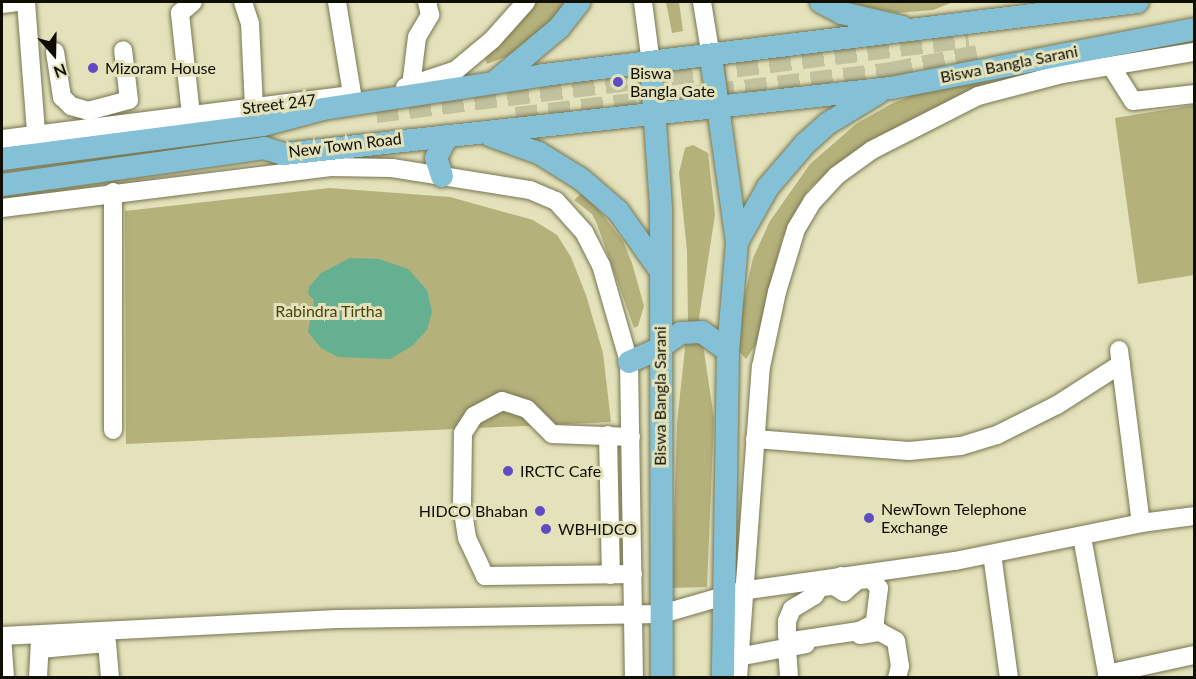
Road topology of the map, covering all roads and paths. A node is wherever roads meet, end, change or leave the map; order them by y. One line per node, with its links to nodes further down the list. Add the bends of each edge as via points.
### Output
1 (19, 2): 13 (street)
2 (26, 2): 37 (street)
3 (193, 2): 31 (street, via 180,13)
4 (243, 2): 33 (street, via 250,23)
5 (337, 2): 28 (street)
6 (427, 2): 26 (street, via 430,15 417,37)
7 (502, 2): 14 (street)
8 (579, 2): 25 (main road, via 528,58)
9 (642, 2): 22 (street)
10 (702, 2): 21 (street)
11 (820, 2): 16 (main road, via 843,13)
12 (1138, 2): 15 (main road)
13 (2, 4)
14 (521, 7): 26 (street, Street 247, via 492,40 456,70)
15 (987, 11): 16 (main road); 23 (main road, via 973,47)
16 (912, 29): 21 (main road)
17 (1194, 29): 23 (main road, Biswa Bangla Sarani)
18 (123, 50): 34 (street, via 129,100)
19 (55, 52): 34 (street, via 62,97 71,106)
20 (1194, 52): 24 (street)
21 (711, 57): 22 (main road); 30 (main road)
22 (651, 64): 25 (main road); 32 (main road, Biswa Bangla Sarani)
23 (1008, 65): 27 (main road, Biswa Bangla Sarani)
24 (1111, 66): 29 (street, via 1133,101); 52 (street, via 978,96 872,150 836,176 813,201 796,229 761,367)
25 (493, 83): 33 (main road)
26 (411, 86): 28 (street, Street 247)
27 (891, 88): 30 (main road, Biswa Bangla Sarani); 44 (main road, via 866,98 805,144 768,187)
28 (352, 94): 33 (street, Street 247)
29 (1194, 94)
30 (716, 107): 32 (main road, Biswa Bangla Sarani); 44 (main road)
31 (191, 115): 33 (street, Street 247); 34 (street, Street 247)
32 (655, 115): 35 (main road, New Town Road); 45 (main road, Biswa Bangla Sarani)
33 (259, 116): 37 (main road); 38 (main road, via 316,130)
34 (110, 117): 37 (street, Street 247)
35 (457, 136): 38 (main road, New Town Road, via 284,154); 40 (main road, via 436,158); 45 (main road, via 493,136 581,179 634,230)
36 (2, 139): 37 (street, Street 247)
37 (37, 145): 39 (main road)
38 (264, 148): 41 (main road, New Town Road)
39 (2, 159)
40 (442, 176): 42 (street, via 392,168 330,167); 48 (street, via 530,190 556,201 584,232 601,265)
41 (2, 185)
42 (113, 192): 43 (street); 49 (street)
43 (2, 208)
44 (737, 242): 47 (main road)
45 (661, 272): 46 (main road, Biswa Bangla Sarani)
46 (658, 349): 47 (main road, via 681,333 702,332); 48 (main road); 62 (main road, Biswa Bangla Sarani)
47 (728, 351): 60 (main road)
48 (629, 362): 51 (street)
49 (113, 430)
50 (608, 435): 51 (street); 58 (street); 58 (street, via 552,434 527,409 502,401 474,416 463,433 462,506 467,537 485,576)
51 (631, 437): 57 (street)
52 (755, 438): 54 (street, via 909,450 962,446 997,435 1057,405 1120,357); 60 (street)
53 (1194, 516): 54 (street)
54 (1141, 523): 55 (street)
55 (1082, 537): 56 (street); 70 (street)
56 (992, 554): 59 (street); 80 (street)
57 (633, 574): 58 (street); 61 (street)
58 (610, 575)
59 (842, 584): 59 (street, via 871,579 879,588 874,623 859,631 791,641 787,621 792,609 814,596 820,587); 60 (street)
60 (732, 595): 62 (street); 68 (street); 76 (main road)
61 (634, 613): 62 (street); 63 (street, via 337,619); 74 (street)
62 (662, 614): 75 (main road, Biswa Bangla Sarani)
63 (117, 632): 65 (street); 73 (street)
64 (2, 636): 65 (street); 69 (street)
65 (40, 642): 71 (street); 72 (street, via 107,643)
66 (787, 648): 68 (street); 78 (street); 79 (street, via 880,632 896,641)
67 (1194, 655): 70 (street)
68 (738, 657): 77 (street)
69 (4, 671)
70 (1108, 676)
71 (38, 678)
72 (110, 678)
73 (114, 678)
74 (634, 678)
75 (662, 678)
76 (723, 678)
77 (738, 678)
78 (789, 678)
79 (897, 678)
80 (1008, 678)

